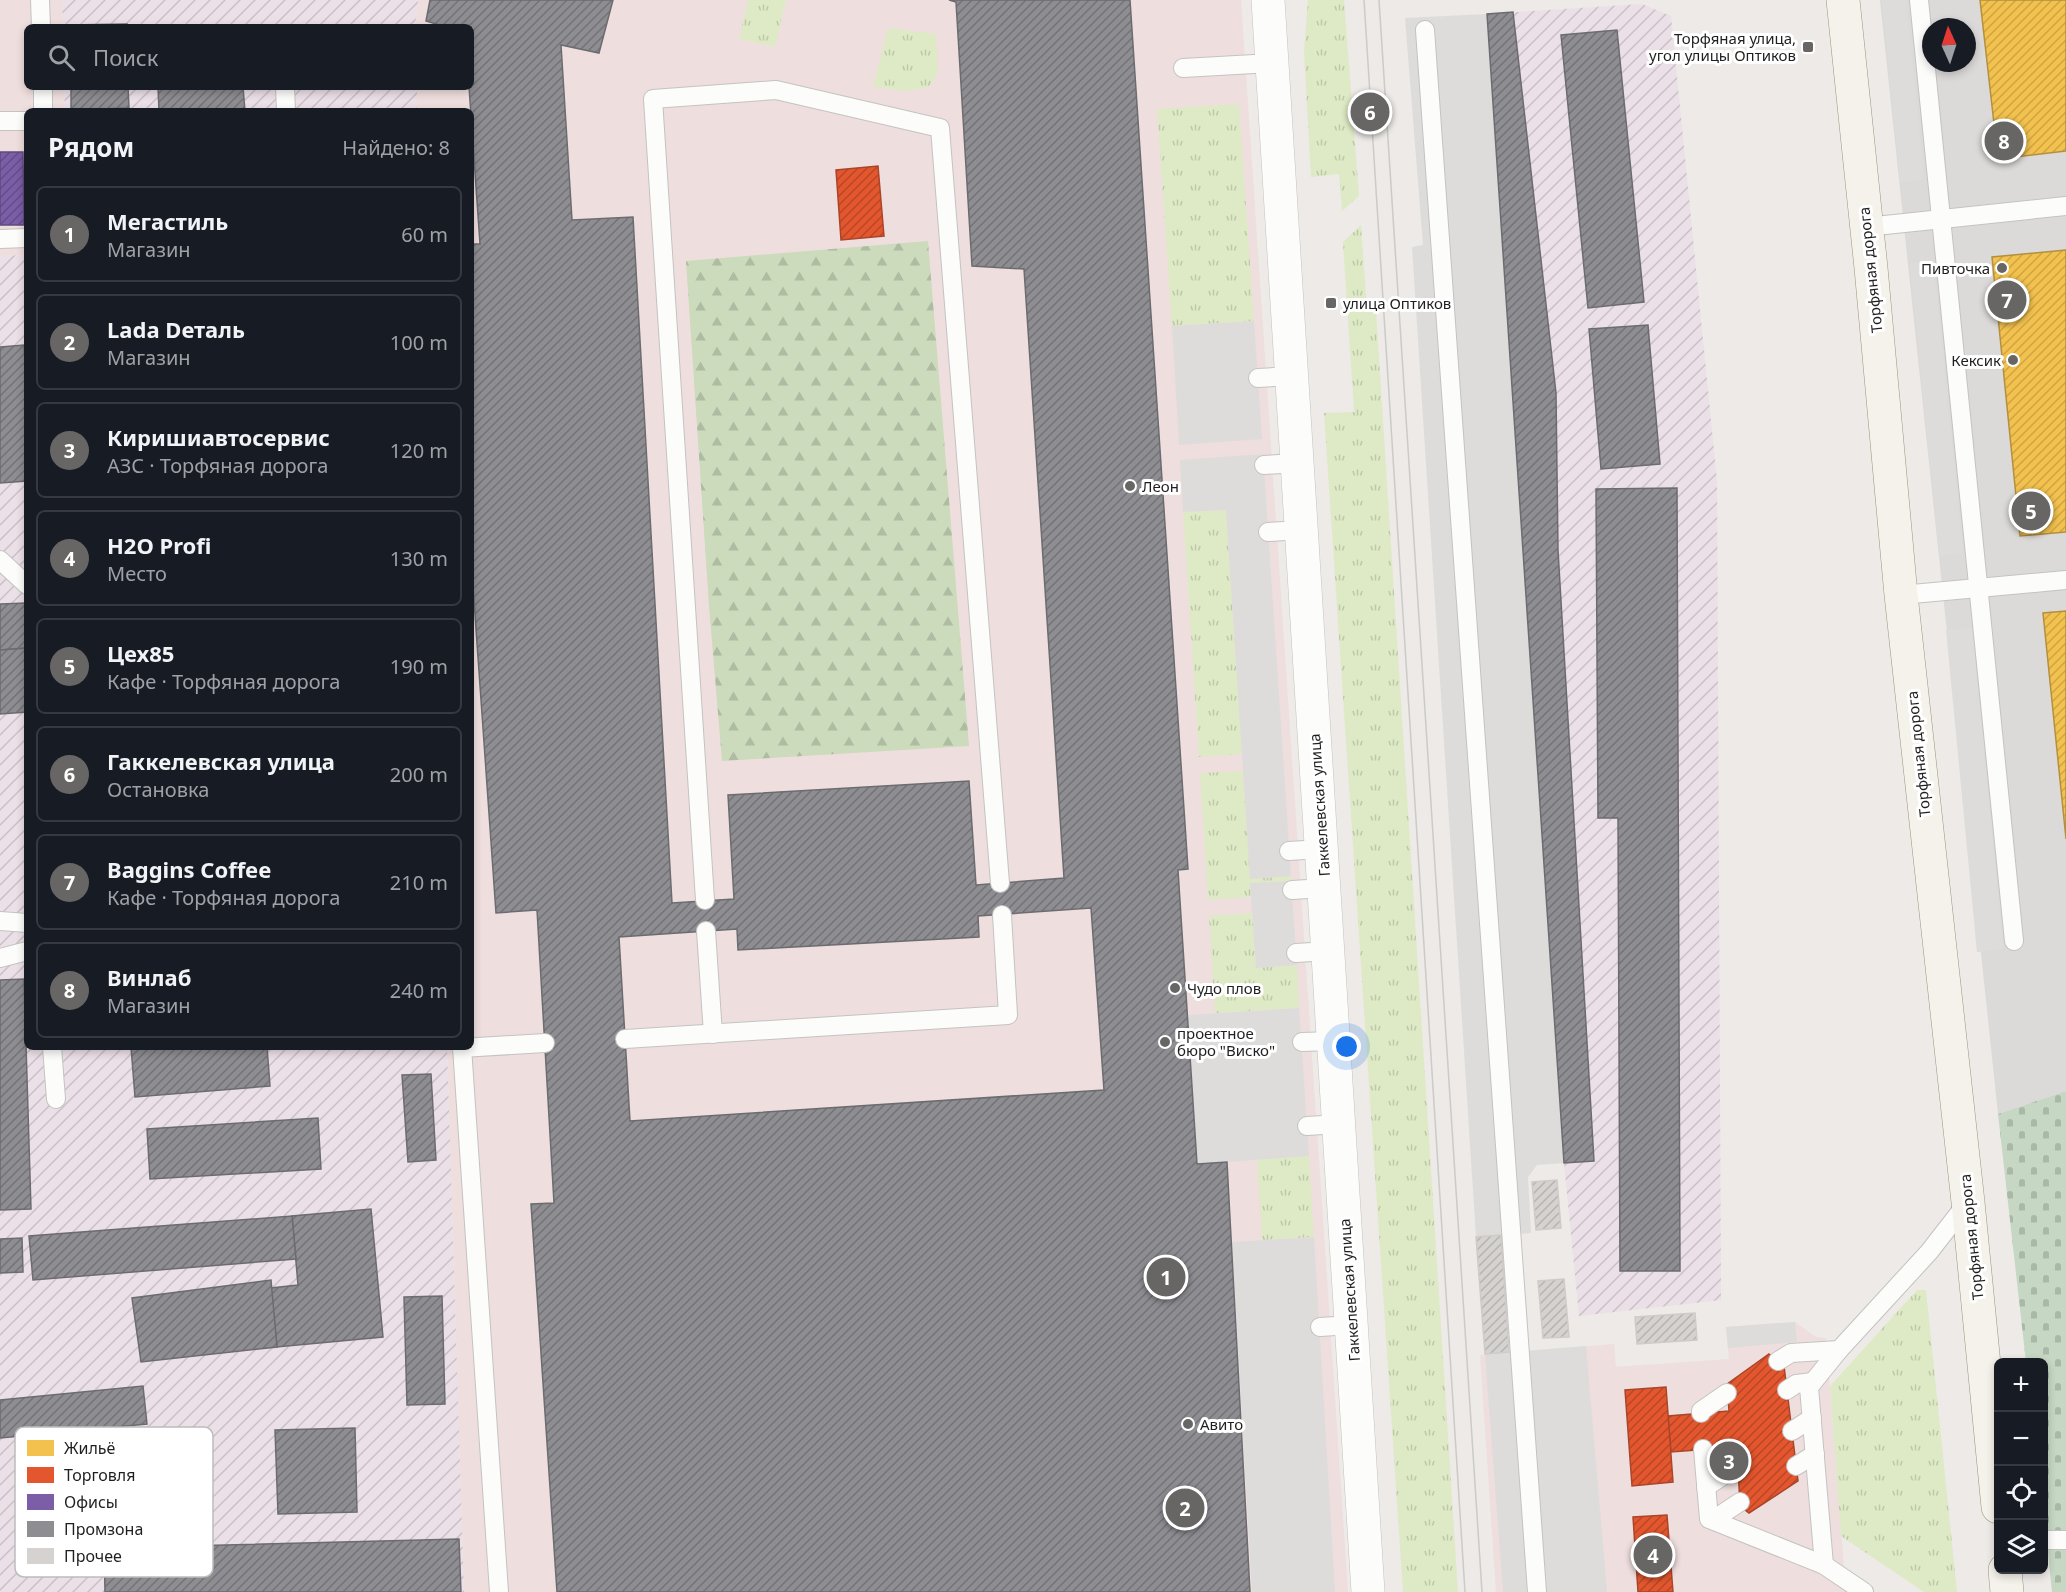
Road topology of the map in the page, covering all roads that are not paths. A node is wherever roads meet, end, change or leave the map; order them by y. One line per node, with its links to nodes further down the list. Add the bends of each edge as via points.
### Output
1 (40, 0): 5 (lane)
2 (1843, 0): 17 (main road, Торфяная дорога)
3 (1919, 0): 16 (lane)
4 (1270, 6): 7 (street, Гаккелевская улица)
5 (41, 24)
6 (1425, 30): 74 (lane)
7 (1272, 63): 8 (lane); 20 (street, Гаккелевская улица)
8 (1183, 68)
9 (43, 90): 11 (lane)
10 (285, 90): 12 (lane)
11 (43, 108)
12 (286, 108)
13 (24, 121): 14 (lane)
14 (0, 122)
15 (2066, 206): 16 (lane)
16 (1942, 219): 17 (lane); 29 (lane)
17 (1866, 227): 30 (main road, Торфяная дорога)
18 (24, 238): 19 (lane)
19 (0, 239)
20 (1292, 376): 21 (lane); 22 (street, Гаккелевская улица)
21 (1258, 378)
22 (1297, 463): 23 (lane); 24 (street, Гаккелевская улица)
23 (1264, 465)
24 (1302, 530): 25 (lane); 31 (street, Гаккелевская улица)
25 (1268, 532)
26 (0, 560): 28 (lane)
27 (2066, 580): 29 (lane)
28 (24, 582)
29 (1979, 588): 30 (lane); 41 (lane)
30 (1900, 595): 51 (main road, Торфяная дорога)
31 (1321, 849): 32 (lane); 34 (street, Гаккелевская улица)
32 (1289, 851)
33 (1000, 883): 36 (lane, via 940,128 776,90 653,99)
34 (1324, 888): 35 (lane); 73 (street, Гаккелевская улица, via 1312,952 1335,1326)
35 (1292, 890)
36 (705, 900)
37 (1002, 915): 44 (lane, via 1008,1015)
38 (0, 921): 39 (lane)
39 (24, 924)
40 (706, 931): 44 (lane)
41 (2014, 941)
42 (24, 952): 43 (lane)
43 (0, 958)
44 (713, 1034): 45 (lane)
45 (625, 1039)
46 (545, 1043): 47 (lane)
47 (474, 1046)
48 (52, 1050): 50 (lane)
49 (462, 1050): 72 (lane)
50 (56, 1099)
51 (1968, 1202): 52 (lane, via 1929,1252); 64 (main road, Торфяная дорога)
52 (1839, 1350): 53 (lane, via 1791,1353); 54 (lane)
53 (1778, 1361)
54 (1813, 1382): 55 (lane, via 1796,1384); 58 (lane, via 1809,1387)
55 (1787, 1390)
56 (1727, 1394): 57 (lane)
57 (1701, 1413)
58 (1812, 1418): 59 (lane); 61 (lane)
59 (1792, 1431)
60 (1703, 1449): 65 (lane)
61 (1815, 1454): 63 (lane); 70 (lane)
62 (1738, 1466): 65 (lane)
63 (1796, 1466)
64 (1994, 1466)
65 (1706, 1487): 67 (lane, via 1709,1519)
66 (1740, 1502): 67 (lane)
67 (1713, 1520): 70 (lane)
68 (2048, 1540): 69 (lane)
69 (2066, 1540)
70 (1824, 1565): 75 (lane)
71 (2005, 1574): 76 (main road)
72 (499, 1592)
73 (1368, 1592)
74 (1537, 1592)
75 (1864, 1592)
76 (2007, 1592)

